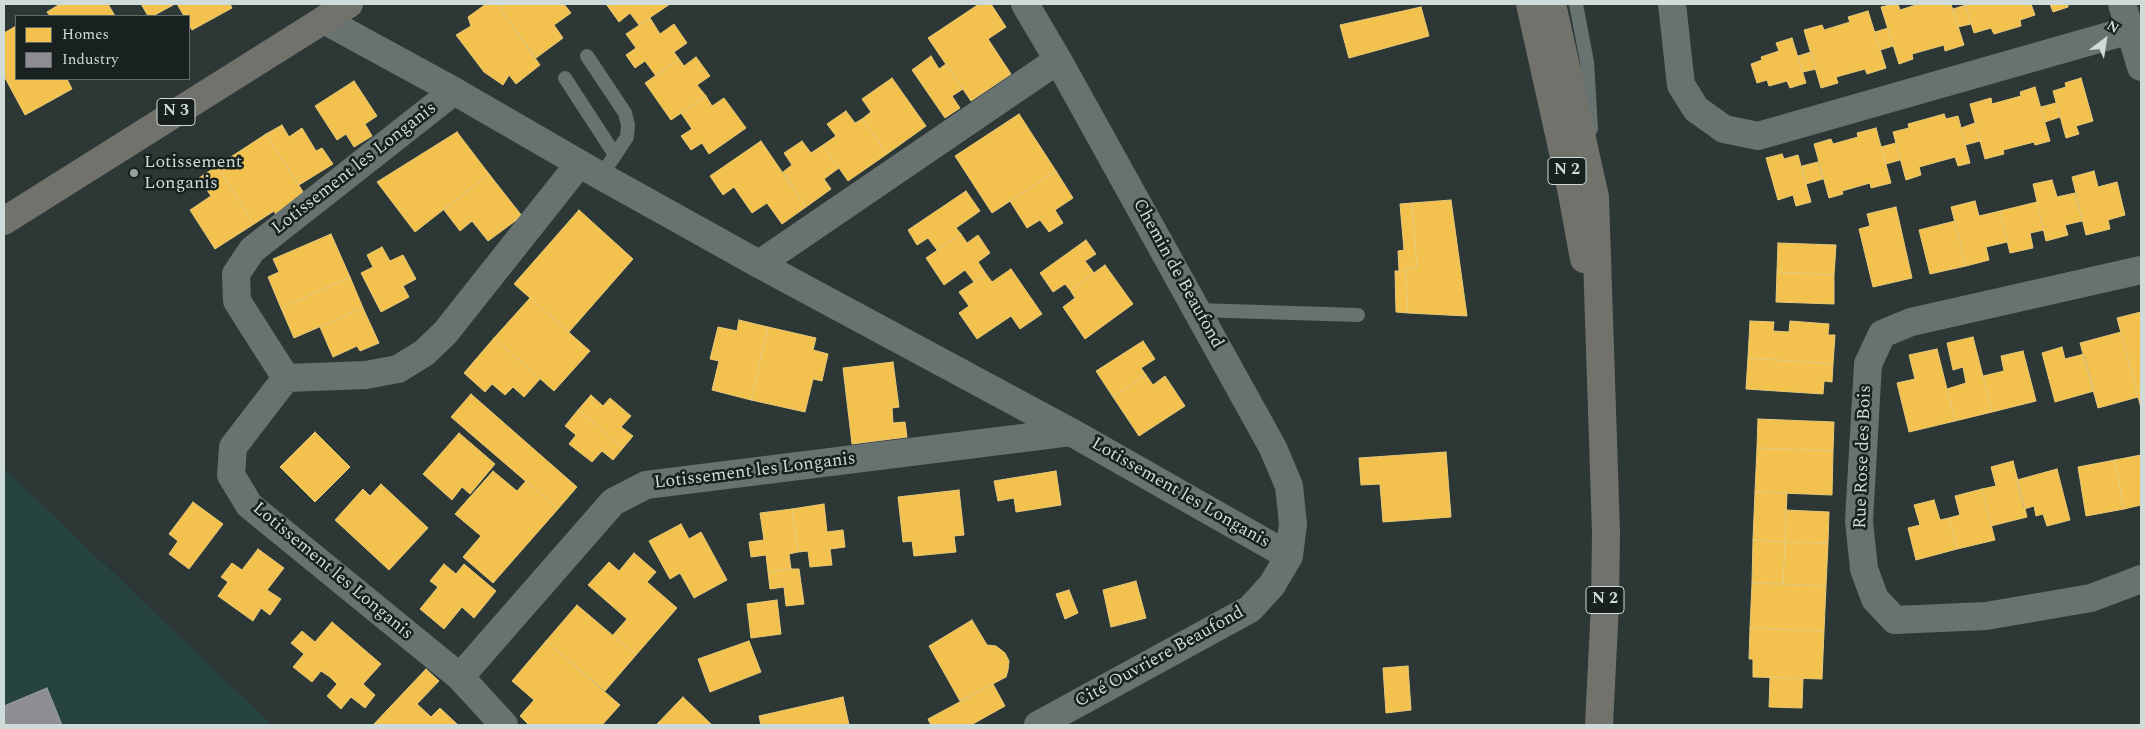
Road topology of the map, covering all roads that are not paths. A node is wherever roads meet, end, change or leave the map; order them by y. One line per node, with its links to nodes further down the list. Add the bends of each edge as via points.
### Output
1 (349, 4): 8 (main road, N 3)
2 (1024, 4): 11 (street, Chemin de Beaufond)
3 (1530, 4): 22 (main road, N 2, via 1571,188)
4 (1552, 4): 16 (main road, N 2)
5 (1576, 4): 16 (lane, via 1587,62)
6 (1672, 4): 9 (street, via 1681,85 1696,109 1724,129 1758,136)
7 (2122, 4): 9 (street)
8 (324, 20): 14 (street, Lotissement les Longanis); 17 (main road, N 3)
9 (2130, 30): 12 (street)
10 (587, 56): 15 (lane, via 627,119 627,137)
11 (1058, 60): 18 (street); 20 (street, Chemin de Beaufond)
12 (2141, 68)
13 (565, 78): 15 (lane)
14 (454, 91): 15 (street, Lotissement les Longanis); 23 (street, Lotissement les Longanis, via 252,250 236,274 237,301)
15 (598, 165): 18 (street, Lotissement les Longanis); 23 (street, via 424,353 398,369 366,375)
16 (1596, 197): 22 (main road, N 2)
17 (4, 220)
18 (759, 264): 24 (street, Lotissement les Longanis)
19 (2141, 270): 26 (street, Rue Rose des Bois, via 1911,322 1882,334 1868,364 1859,521 1864,569 1876,598 1895,620 1986,616 2091,598)
20 (1196, 310): 21 (lane); 25 (street, Chemin de Beaufond, via 1273,448 1289,486 1293,524)
21 (1358, 315)
22 (1599, 339): 30 (main road, N 2, via 1606,532)
23 (286, 378): 27 (street, Lotissement les Longanis, via 233,447 231,475 249,505)
24 (1071, 432): 25 (street, Lotissement les Longanis); 27 (street, Lotissement les Longanis, via 646,485 613,502)
25 (1289, 556): 29 (street, Cité Ouvriere Beaufond, via 1272,585 1250,609)
26 (2141, 579)
27 (460, 678): 28 (street, Lotissement les Longanis)
28 (504, 725)
29 (1038, 725)
30 (1599, 725)

